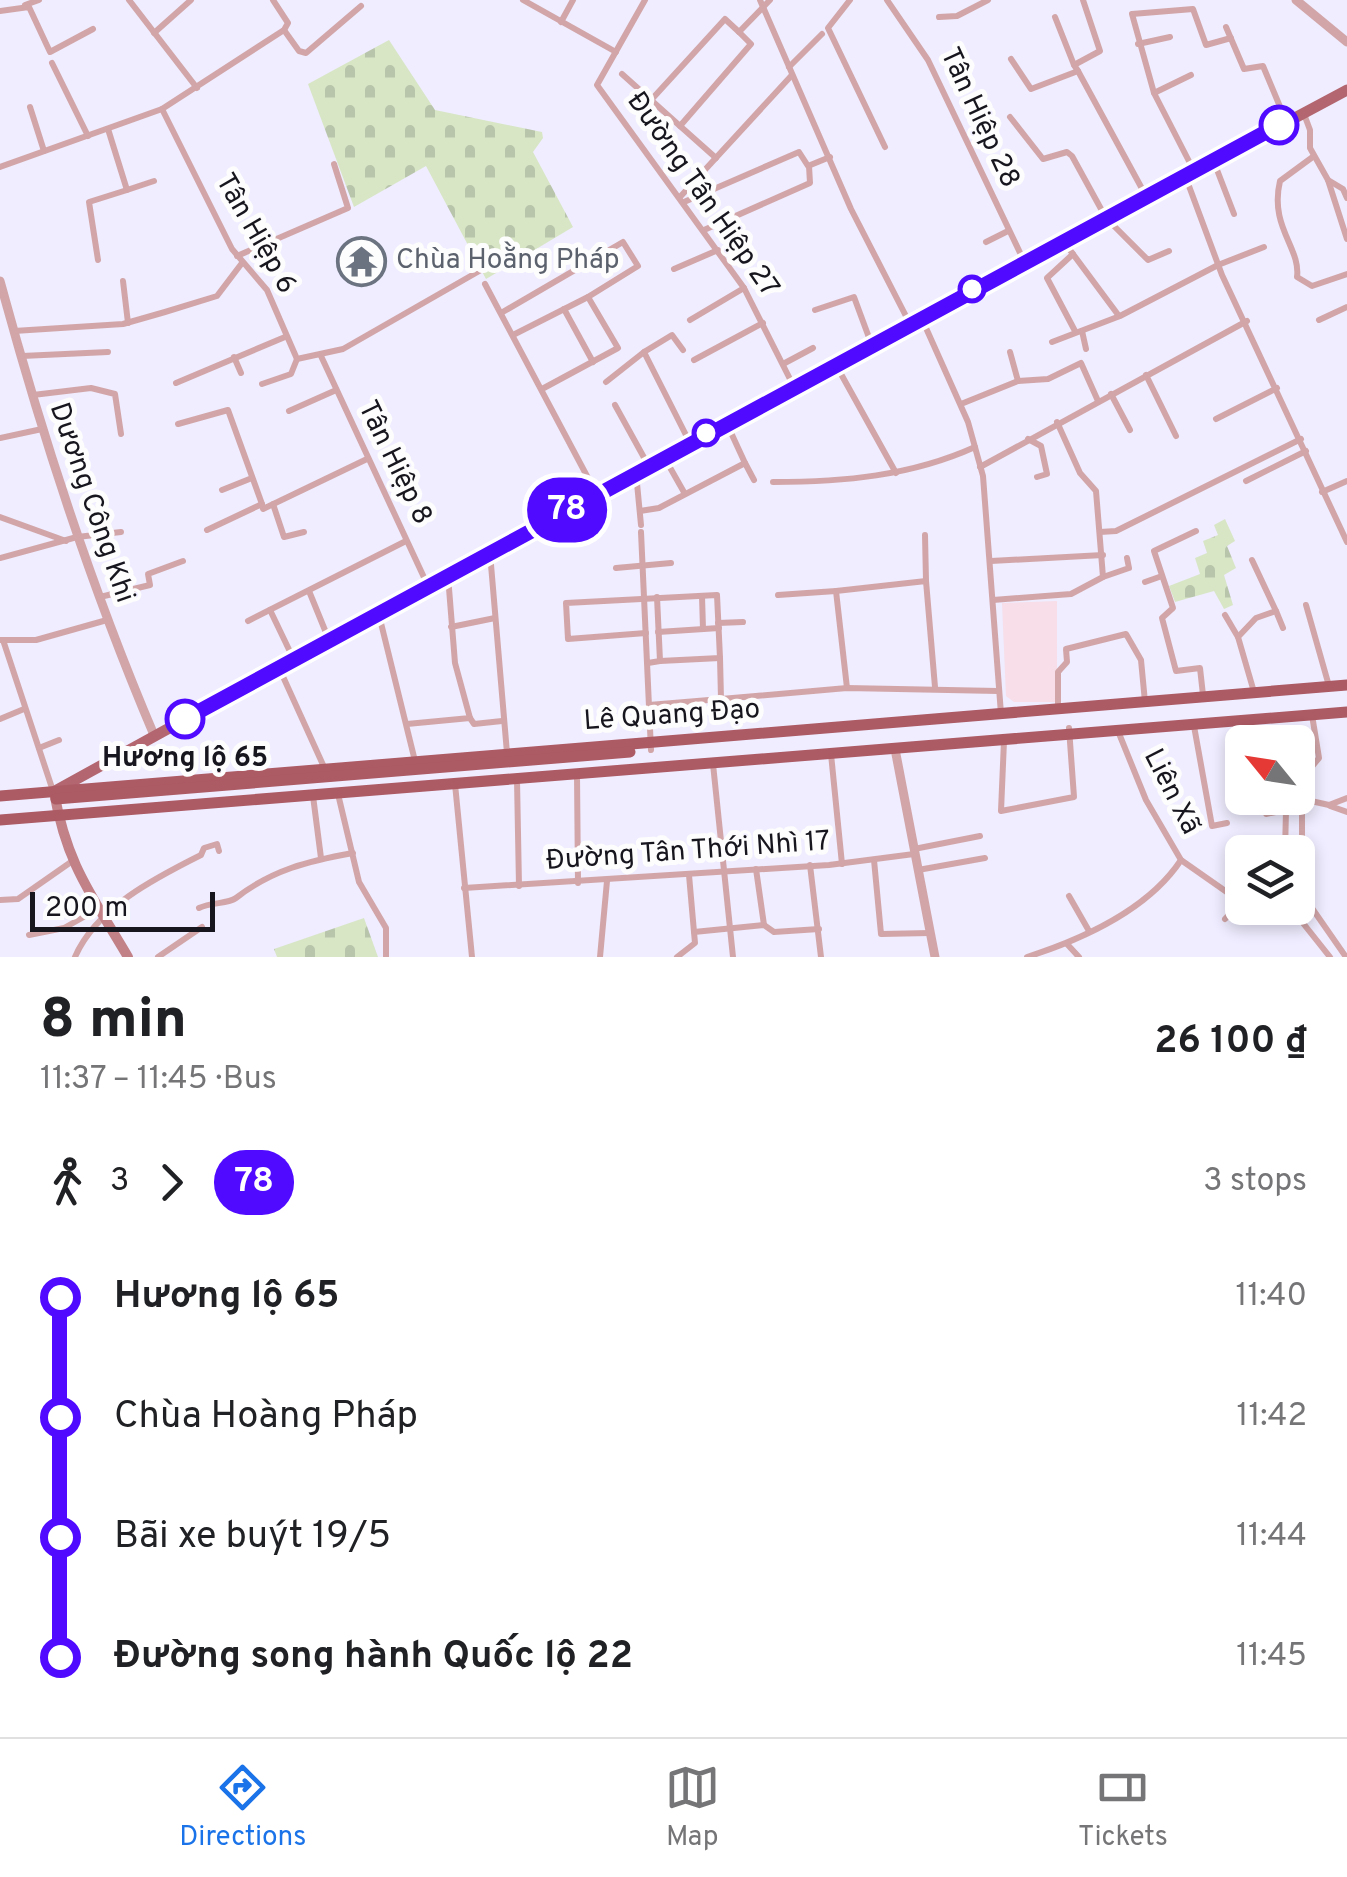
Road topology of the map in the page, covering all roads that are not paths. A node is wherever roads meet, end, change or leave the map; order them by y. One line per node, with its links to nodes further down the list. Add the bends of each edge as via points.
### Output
1 (39, 0): 16 (street)
2 (129, 0): 26 (street)
3 (191, 0): 26 (street)
4 (274, 0): 24 (street, via 288,22)
5 (522, 0): 21 (street)
6 (573, 0): 21 (street)
7 (645, 0): 32 (street)
8 (770, 0): 14 (street)
9 (850, 0): 51 (street, via 828,28)
10 (887, 0): 70 (street, Tân Hiệp 28, via 928,60)
11 (988, 0): 19 (street)
12 (1084, 0): 35 (street, via 1100,51)
13 (1296, 0): 30 (street)
14 (761, 4): 25 (street); 36 (street)
15 (1179, 5): 29 (street, via 1194,9 1207,46); 31 (street, via 1133,12)
16 (24, 6): 18 (street); 23 (street, via 34,10 50,52)
17 (361, 6): 24 (street, via 306,53)
18 (0, 11)
19 (940, 17)
20 (1056, 17): 35 (street)
21 (561, 22): 32 (street)
22 (1226, 26): 29 (street)
23 (92, 29)
24 (284, 30): 39 (street)
25 (740, 32): 42 (street, via 725,19); 48 (street, via 751,44)
26 (154, 33): 39 (street)
27 (822, 34): 36 (street)
28 (1170, 37): 31 (street)
29 (1230, 38): 47 (street, via 1244,69 1263,66)
30 (1347, 42)
31 (1138, 44): 41 (street)
32 (616, 52): 66 (street, Đường Tân Hiệp 27, via 597,85)
33 (1011, 58): 35 (street, via 1031,89)
34 (52, 63): 50 (street)
35 (1076, 68): 65 (street)
36 (790, 71): 54 (street); 55 (street)
37 (622, 74): 42 (street)
38 (1191, 75): 41 (street)
39 (197, 88): 44 (street)
40 (1347, 90): 45 (main road)
41 (1154, 93): 60 (street)
42 (652, 98): 48 (street)
43 (30, 107): 52 (street)
44 (162, 109): 49 (street); 79 (street, Tân Hiệp 6)
45 (1303, 113): 47 (main road); 53 (street)
46 (1010, 117): 68 (street, via 1044,159 1072,156)
47 (1286, 121): 56 (main road)
48 (680, 126): 55 (street)
49 (108, 129): 50 (street); 63 (street)
50 (88, 136): 52 (street)
51 (885, 146)
52 (44, 152): 59 (street)
53 (1314, 156): 61 (street); 84 (street, via 1280,181 1284,238 1297,276 1312,286)
54 (830, 157): 58 (street); 97 (street)
55 (716, 158): 66 (street)
56 (1213, 161): 60 (main road); 67 (street)
57 (334, 164): 79 (street, via 348,208)
58 (808, 166): 66 (street, via 799,152); 69 (street, via 810,182)
59 (0, 167)
60 (1190, 174): 65 (main road); 81 (street)
61 (1328, 180): 64 (street); 71 (street)
62 (154, 181): 63 (street)
63 (127, 190): 78 (street, via 89,202)
64 (1346, 192)
65 (1146, 197): 68 (main road)
66 (682, 199): 69 (street, Đường Tân Hiệp 27)
67 (1234, 214)
68 (1106, 218): 72 (main road); 76 (street, via 1147,260)
69 (704, 230): 75 (street, Đường Tân Hiệp 27)
70 (1008, 231): 73 (street); 80 (street, Tân Hiệp 28)
71 (1347, 239)
72 (1064, 241): 77 (street); 80 (main road)
73 (986, 242)
74 (1264, 248): 81 (street)
75 (718, 250): 83 (street); 88 (street, Đường Tân Hiệp 27)
76 (1168, 251)
77 (1073, 254): 94 (street); 102 (street, via 1047,278)
78 (98, 260)
79 (239, 260): 99 (street, via 217,296); 104 (street, Tân Hiệp 6, via 265,287)
80 (1024, 261): 97 (main road)
81 (1218, 265): 94 (street); 98 (street)
82 (488, 266): 113 (street)
83 (674, 269)
84 (1347, 274)
85 (0, 281): 101 (street, Dương Công Khi)
86 (123, 281): 99 (street)
87 (485, 284): 93 (street)
88 (744, 288): 95 (street); 100 (street, Đường Tân Hiệp 27)
89 (588, 297): 91 (street); 93 (street, via 638,266 623,242); 118 (street, via 618,348)
90 (1347, 307): 96 (street)
91 (564, 309): 103 (street); 118 (street)
92 (814, 310): 106 (street, via 854,296)
93 (501, 313): 103 (street)
94 (1120, 316): 102 (street)
95 (690, 320)
96 (1319, 320)
97 (915, 321): 106 (main road); 135 (street)
98 (1246, 322): 122 (street); 128 (street)
99 (128, 323): 101 (street)
100 (763, 323): 117 (street); 120 (street, Đường Tân Hiệp 27)
101 (13, 331): 114 (street, Dương Công Khi)
102 (1078, 331): 105 (street); 109 (street)
103 (513, 335): 129 (street)
104 (285, 337): 115 (street); 116 (street, Tân Hiệp 6)
105 (1052, 342)
106 (872, 344): 119 (main road)
107 (813, 348): 120 (street)
108 (682, 350): 111 (street, via 672,335)
109 (1086, 350)
110 (108, 352): 114 (street)
111 (644, 352): 124 (street); 148 (street)
112 (1010, 352): 123 (street)
113 (321, 356): 116 (street); 130 (street, Tân Hiệp 8)
114 (20, 357): 132 (street, Dương Công Khi)
115 (234, 357): 121 (street); 125 (street)
116 (297, 359): 126 (street, via 291,374)
117 (694, 360)
118 (592, 362): 129 (street)
119 (835, 363): 127 (main road); 156 (street)
120 (783, 364): 127 (street, Đường Tân Hiệp 27)
121 (242, 373)
122 (1146, 375): 131 (street); 144 (street)
123 (1018, 381): 133 (street, via 1048,379 1081,363); 135 (street)
124 (606, 382)
125 (176, 383)
126 (262, 384)
127 (794, 386): 139 (main road)
128 (1277, 388): 137 (street); 147 (street)
129 (542, 389): 165 (street)
130 (334, 390): 136 (street); 152 (street, Tân Hiệp 8)
131 (1111, 394): 133 (street); 142 (street)
132 (32, 395): 141 (street, Dương Công Khi); 143 (street, via 91,388 114,394)
133 (1098, 401): 138 (street)
134 (615, 404): 155 (street)
135 (961, 404): 149 (street)
136 (289, 411)
137 (1216, 419)
138 (1057, 422): 146 (street); 174 (street, via 1080,473 1096,490)
139 (726, 423): 148 (main road); 153 (street)
140 (178, 424): 158 (street, via 228,410)
141 (42, 429): 145 (street); 177 (street, Dương Công Khi)
142 (1130, 430)
143 (121, 434)
144 (1176, 436)
145 (0, 438)
146 (1028, 439): 154 (street); 157 (street, via 1041,446 1047,474)
147 (1301, 439): 150 (street); 174 (street, via 1116,531)
148 (690, 442): 151 (main road)
149 (975, 448): 154 (street); 156 (street)
150 (1306, 451): 160 (street); 164 (street)
151 (663, 456): 155 (main road); 166 (street)
152 (367, 459): 168 (street); 178 (street, Tân Hiệp 8)
153 (745, 463): 159 (street); 166 (street)
154 (980, 467): 186 (street)
155 (642, 468): 165 (main road); 169 (street)
156 (896, 473): 161 (street)
157 (1037, 477)
158 (252, 478): 163 (street); 167 (street)
159 (754, 480)
160 (1246, 481)
161 (773, 482)
162 (1347, 482): 164 (street)
163 (222, 490)
164 (1322, 492): 179 (street)
165 (596, 494): 180 (main road)
166 (685, 494): 169 (street)
167 (262, 504): 168 (street); 171 (street)
168 (274, 504): 173 (street, via 284,537)
169 (640, 511): 188 (street)
170 (0, 517): 177 (street)
171 (207, 530)
172 (121, 532): 177 (street)
173 (304, 532)
174 (1100, 532): 181 (street)
175 (1196, 532): 191 (street, via 1154,550)
176 (925, 534): 193 (street)
177 (72, 539): 182 (street); 201 (street, Dương Công Khi)
178 (406, 542): 195 (street, Tân Hiệp 8); 196 (street)
179 (1347, 542)
180 (490, 552): 190 (main road); 209 (street)
181 (1103, 555): 186 (street); 192 (street)
182 (0, 558)
183 (1126, 558): 192 (street, via 1129,568)
184 (1252, 560): 206 (street)
185 (183, 561): 201 (street, via 148,574 150,585)
186 (991, 561): 203 (street)
187 (672, 563): 188 (street)
188 (643, 565): 189 (street); 202 (street)
189 (616, 568)
190 (448, 576): 195 (main road); 214 (street)
191 (1162, 576): 194 (street); 233 (street, via 1174,610 1162,618 1176,671 1200,668)
192 (1103, 578): 203 (street, via 1071,594)
193 (926, 581): 197 (street); 227 (street)
194 (1145, 582)
195 (429, 587): 207 (main road)
196 (308, 591): 205 (street); 221 (street)
197 (836, 591): 198 (street); 229 (street)
198 (778, 595)
199 (702, 596): 200 (street); 213 (street, via 718,595); 216 (street)
200 (657, 597): 202 (street); 217 (street)
201 (99, 598): 210 (street, Dương Công Khi)
202 (645, 598): 218 (street); 218 (street, via 566,602 568,639)
203 (993, 600): 231 (street)
204 (1306, 605): 228 (street)
205 (270, 610): 211 (street); 224 (street)
206 (1276, 611): 215 (street); 219 (street, via 1256,618)
207 (379, 615): 221 (main road); 244 (street)
208 (1226, 615): 219 (street)
209 (494, 618): 214 (street); 243 (street)
210 (107, 620): 220 (street, via 36,640); 250 (street, Dương Công Khi)
211 (248, 622)
212 (743, 622): 213 (street)
213 (718, 626): 216 (street); 222 (street)
214 (450, 627): 241 (street)
215 (1282, 628)
216 (703, 629): 217 (street)
217 (658, 632): 223 (street)
218 (646, 633): 225 (street)
219 (1238, 637): 232 (street)
220 (1, 640): 238 (street)
221 (330, 642): 224 (main road)
222 (720, 658): 223 (street); 234 (street)
223 (660, 660): 225 (street)
224 (294, 661): 226 (main road)
225 (648, 663): 236 (street)
226 (280, 670): 250 (main road); 261 (street)
227 (935, 687): 229 (street); 231 (street)
228 (1330, 687): 230 (highway, Lê Quang Đạo); 232 (highway, Lê Quang Đạo)
229 (847, 688): 234 (street)
230 (1347, 689): 247 (highway, Lê Quang Đạo)
231 (998, 692): 247 (street)
232 (1255, 693): 233 (highway, Lê Quang Đạo)
233 (1203, 697): 235 (highway, Lê Quang Đạo)
234 (720, 699): 236 (street)
235 (1145, 703): 239 (highway, Lê Quang Đạo); 239 (street, via 1142,660 1126,634 1066,648)
236 (650, 705): 253 (street)
237 (1347, 708): 240 (highway, Lê Quang Đạo); 249 (highway, Lê Quang Đạo)
238 (24, 709): 242 (street); 254 (street)
239 (1058, 709): 247 (highway, Lê Quang Đạo)
240 (1312, 714): 245 (highway, Lê Quang Đạo); 246 (street)
241 (470, 718): 243 (street, via 474,724); 244 (street)
242 (0, 719)
243 (502, 721): 256 (street)
244 (408, 724): 258 (street)
245 (1193, 724): 248 (highway, Lê Quang Đạo); 274 (street, via 1212,826)
246 (1314, 725)
247 (1002, 728): 249 (highway, Lê Quang Đạo); 249 (street, via 1001,811 1074,797); 253 (highway, Lê Quang Đạo); 255 (highway, Lê Quang Đạo); 270 (highway, Lê Quang Đạo)
248 (1118, 731): 249 (highway, Lê Quang Đạo); 282 (street, Liên Xã)
249 (1069, 732)
250 (154, 734): 270 (main road)
251 (1315, 736): 259 (street)
252 (58, 740): 254 (street)
253 (650, 747): 256 (highway, Lê Quang Đạo); 270 (highway, Lê Quang Đạo)
254 (39, 748): 270 (street)
255 (895, 749): 257 (highway, Lê Quang Đạo); 277 (street)
256 (507, 753): 258 (highway, Lê Quang Đạo)
257 (831, 754): 260 (highway, Lê Quang Đạo); 284 (street)
258 (414, 761): 261 (highway, Lê Quang Đạo)
259 (1315, 762)
260 (713, 764): 262 (highway, Lê Quang Đạo); 288 (street)
261 (324, 768): 270 (highway, Lê Quang Đạo)
262 (577, 773): 263 (highway, Lê Quang Đạo); 291 (street)
263 (516, 779): 264 (highway, Lê Quang Đạo); 292 (street)
264 (455, 784): 265 (highway, Lê Quang Đạo); 293 (street)
265 (338, 793): 266 (highway, Lê Quang Đạo); 278 (street)
266 (313, 795): 270 (highway, Lê Quang Đạo); 280 (street)
267 (1347, 798): 271 (street)
268 (0, 800): 270 (highway, Lê Quang Đạo)
269 (1315, 802): 271 (street)
270 (55, 804): 273 (highway, Lê Quang Đạo); 283 (main road)
271 (1329, 805): 272 (street)
272 (1347, 812)
273 (0, 817)
274 (1227, 823)
275 (980, 836): 277 (street, Đường Tân Thới Nhì 17)
276 (219, 852): 298 (street, via 216,844 204,848)
277 (913, 852): 281 (street, Đường Tân Thới Nhì 17); 287 (street)
278 (353, 853): 280 (street); 314 (street, via 360,882 382,916)
279 (986, 858): 287 (street)
280 (320, 859): 297 (street, via 269,874 234,899)
281 (874, 860): 284 (street, Đường Tân Thới Nhì 17); 307 (street, via 881,934)
282 (1180, 860): 294 (street, Liên Xã); 305 (street, via 1154,894)
283 (71, 862): 296 (street, via 18,899); 298 (main road)
284 (842, 864): 285 (street, Đường Tân Thới Nhì 17)
285 (810, 865): 286 (street, Đường Tân Thới Nhì 17); 303 (street)
286 (756, 869): 288 (street, Đường Tân Thới Nhì 17); 300 (street)
287 (917, 870): 307 (street)
288 (725, 872): 289 (street, Đường Tân Thới Nhì 17); 304 (street)
289 (689, 874): 290 (street, Đường Tân Thới Nhì 17); 306 (street)
290 (607, 881): 291 (street, Đường Tân Thới Nhì 17); 316 (street)
291 (578, 883): 292 (street, Đường Tân Thới Nhì 17)
292 (520, 886): 293 (street, Đường Tân Thới Nhì 17)
293 (464, 888): 315 (street)
294 (1225, 890)
295 (1069, 896): 305 (street)
296 (0, 900)
297 (199, 908)
298 (101, 912): 308 (street); 311 (street); 312 (main road)
299 (1315, 912): 323 (street)
300 (764, 925): 303 (street, via 774,932); 304 (street)
301 (1305, 925): 322 (street)
302 (202, 927): 313 (street)
303 (819, 929): 319 (street)
304 (730, 930): 306 (street); 318 (street)
305 (1089, 931): 309 (street)
306 (694, 932): 317 (street, via 695,943)
307 (930, 933): 320 (street)
308 (29, 935)
309 (1067, 944): 310 (street); 321 (street)
310 (1033, 956)
311 (75, 957)
312 (128, 957)
313 (158, 957)
314 (386, 957)
315 (472, 957)
316 (600, 957)
317 (677, 957)
318 (733, 957)
319 (821, 957)
320 (935, 957)
321 (1079, 957)
322 (1330, 957)
323 (1346, 957)

